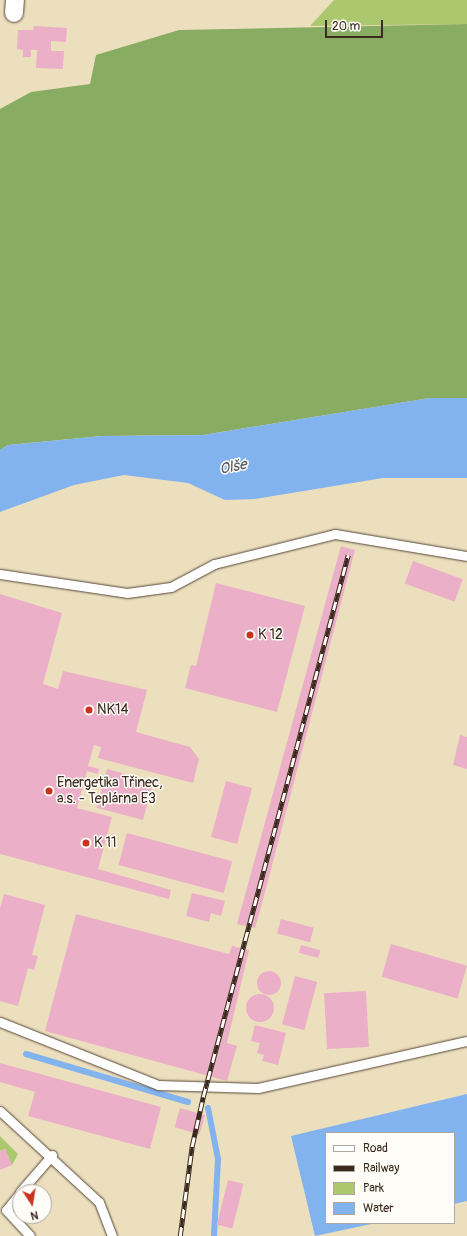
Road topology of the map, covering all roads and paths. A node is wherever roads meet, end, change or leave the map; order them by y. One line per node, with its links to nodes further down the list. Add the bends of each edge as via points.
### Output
1 (467, 556): 2 (lane, via 335,534 214,564 171,587 127,593)
2 (0, 574)
3 (0, 1022): 4 (lane, via 158,1085 258,1088)
4 (467, 1041)
5 (0, 1111): 6 (lane)
6 (52, 1155): 7 (lane); 12 (lane, via 99,1202)
7 (27, 1184)
8 (12, 1202): 9 (lane, via 6,1210)
9 (12, 1216)
10 (19, 1224): 11 (lane)
11 (30, 1236)
12 (112, 1236)

